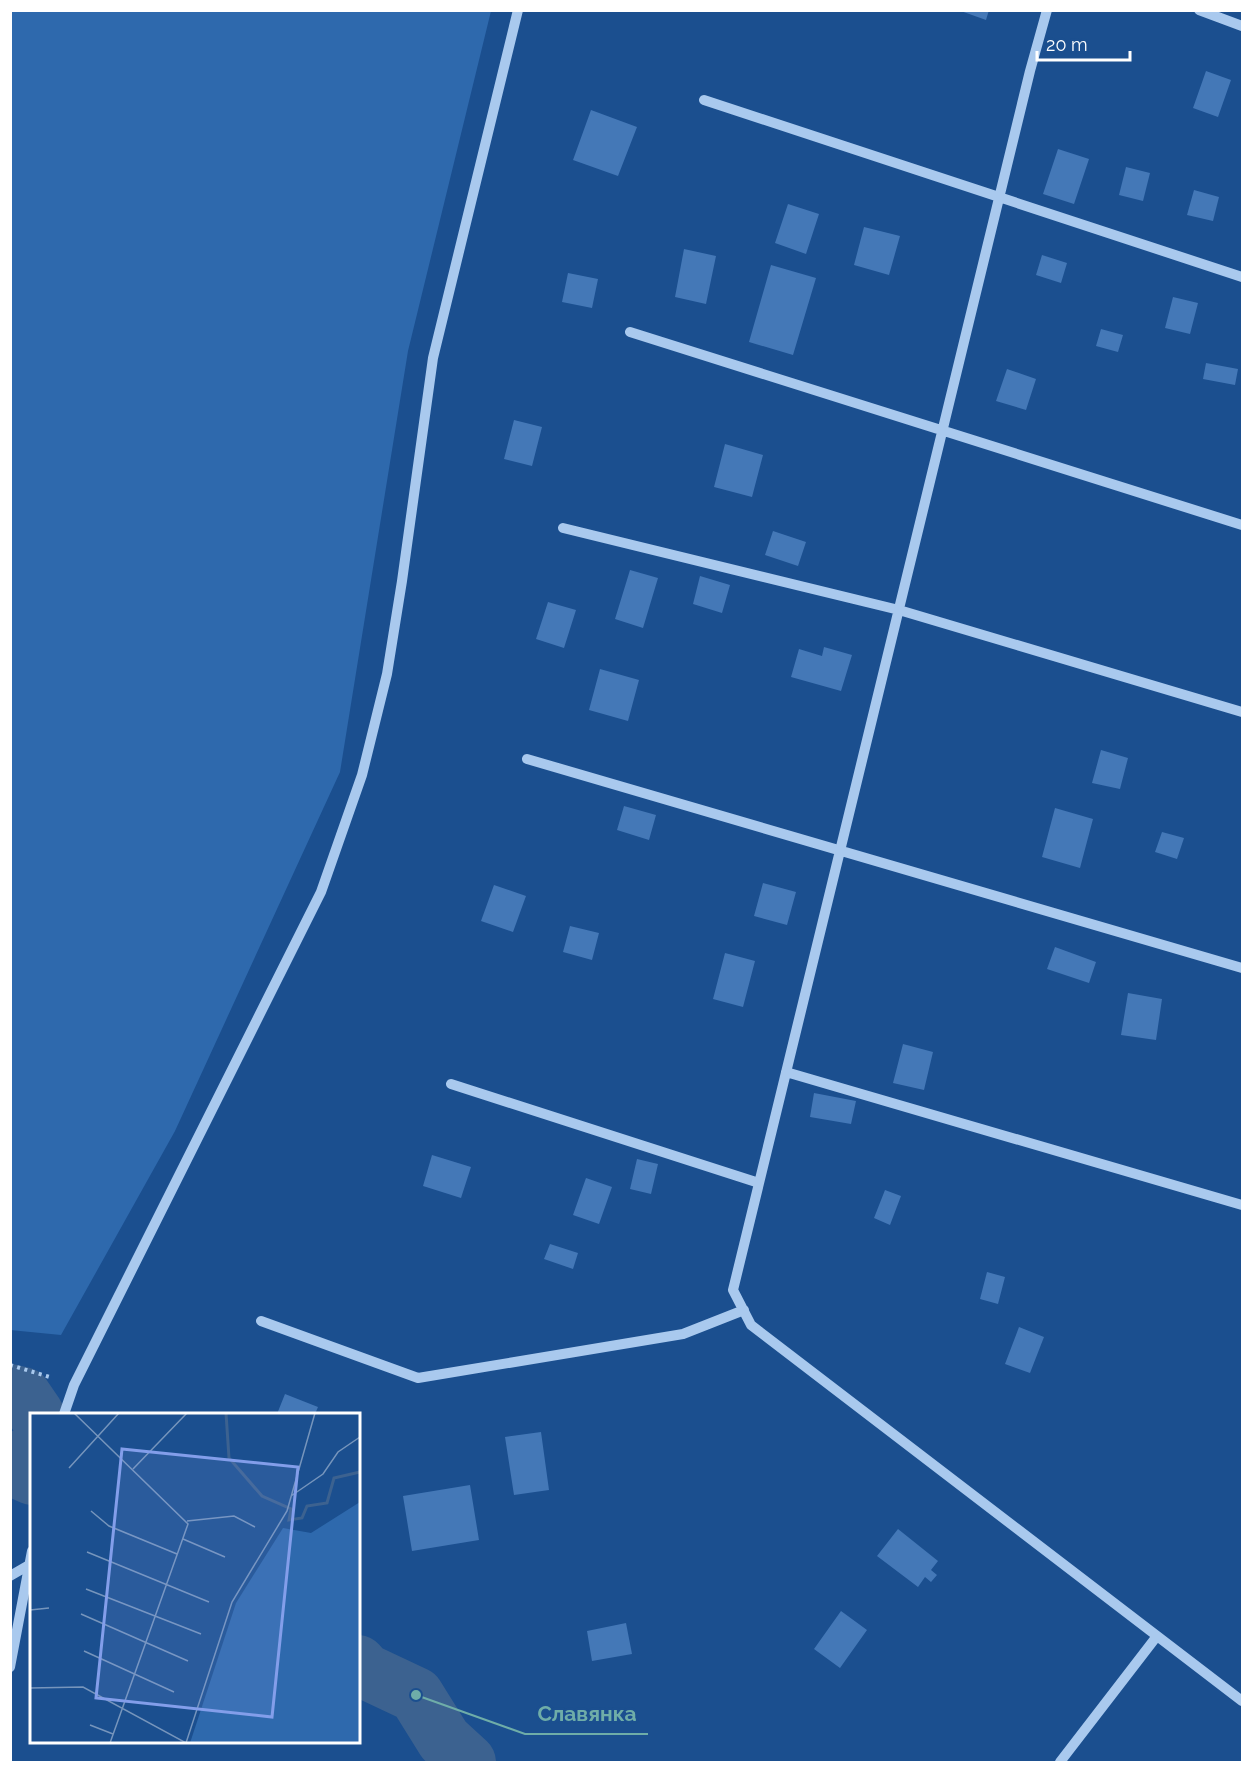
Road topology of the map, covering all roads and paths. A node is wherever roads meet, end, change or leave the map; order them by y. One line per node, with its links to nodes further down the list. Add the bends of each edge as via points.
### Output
1 (518, 10): 24 (street, via 433,358 387,674 362,775 321,892)
2 (1047, 10): 6 (street)
3 (1199, 10): 4 (street)
4 (1242, 26)
5 (704, 100): 6 (street)
6 (999, 198): 7 (street); 9 (street)
7 (1242, 277)
8 (630, 332): 9 (street)
9 (942, 431): 10 (street); 12 (street)
10 (1242, 525)
11 (563, 528): 12 (street)
12 (899, 610): 13 (street); 15 (street)
13 (1242, 712)
14 (527, 759): 15 (street)
15 (840, 851): 16 (street); 17 (street)
16 (1242, 968)
17 (786, 1072): 19 (street); 20 (street)
18 (451, 1084): 19 (street)
19 (759, 1183): 21 (street, via 733,1290)
20 (1242, 1205)
21 (744, 1310): 22 (street, via 683,1334 418,1378); 29 (street, via 751,1325)
22 (261, 1321)
23 (10, 1365): 24 (path)
24 (74, 1385): 25 (street)
25 (64, 1413)
26 (30, 1560): 27 (street)
27 (29, 1565): 28 (street); 30 (street)
28 (10, 1576)
29 (1157, 1636): 31 (street); 32 (street)
30 (10, 1667)
31 (1242, 1701)
32 (1060, 1762)

